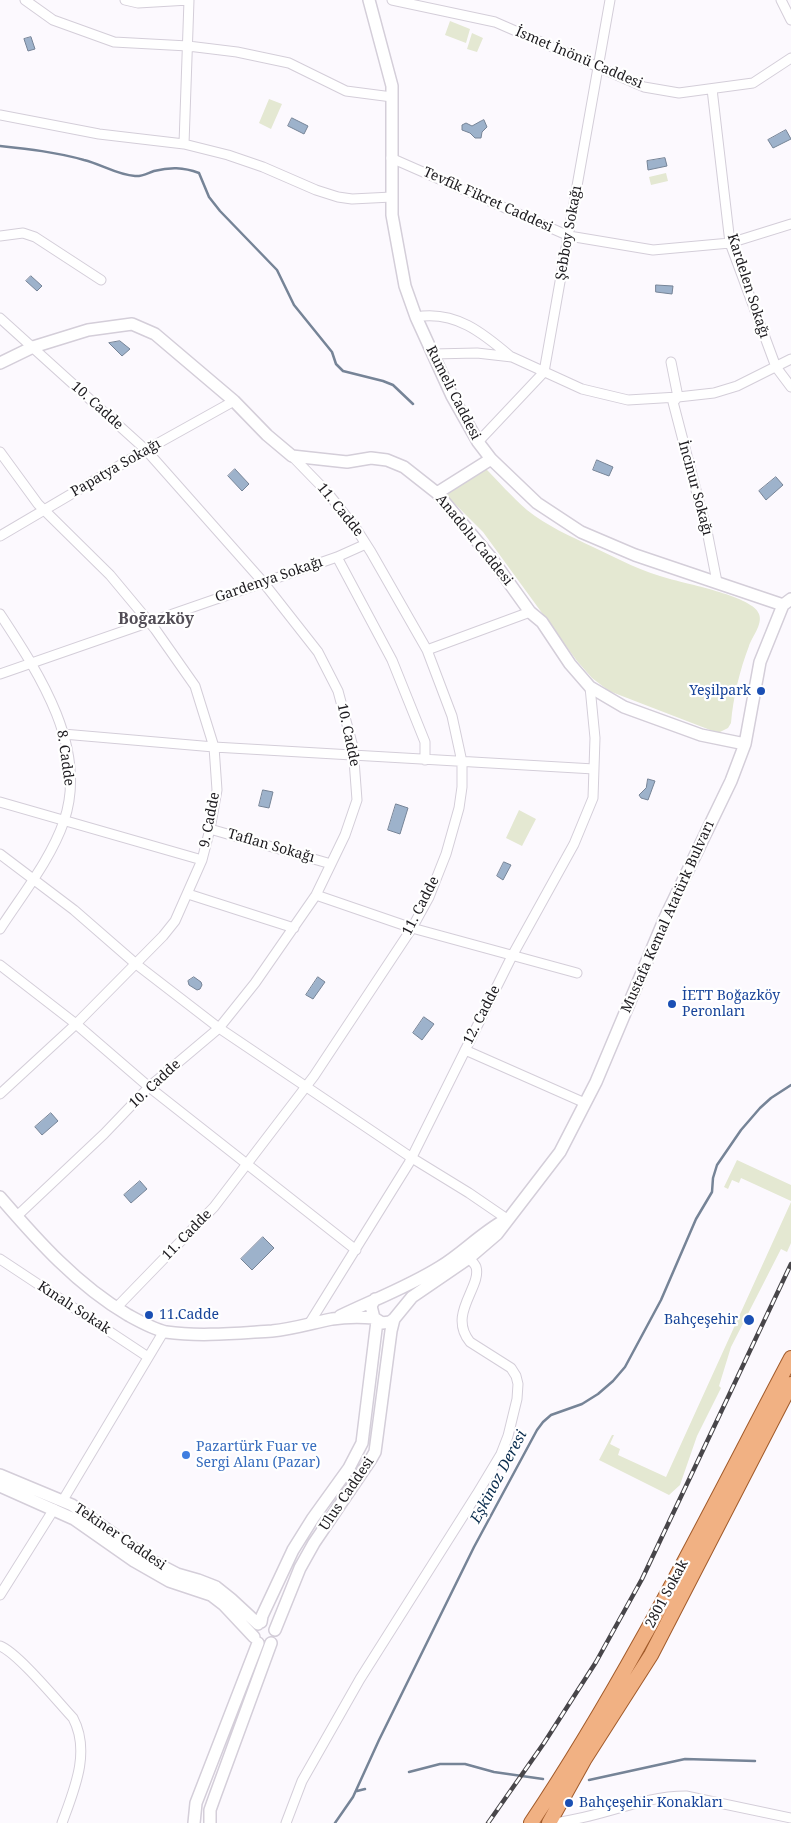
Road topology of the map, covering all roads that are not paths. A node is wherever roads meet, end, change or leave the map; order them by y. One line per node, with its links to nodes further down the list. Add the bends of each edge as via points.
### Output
1 (25, 0): 9 (street, via 53,20 114,42)
2 (125, 0): 3 (street, via 138,3)
3 (189, 0): 9 (street)
4 (370, 0): 13 (street, Rumeli Caddesi)
5 (392, 0): 11 (street, İsmet İnönü Caddesi, via 496,22)
6 (610, 0): 11 (street, Şebboy Sokağı)
7 (781, 0): 8 (street)
8 (791, 20)
9 (188, 46): 13 (street, via 290,63 346,91); 15 (street)
10 (791, 58): 12 (street, İsmet İnönü Caddesi, via 753,83)
11 (598, 67): 12 (street, İsmet İnönü Caddesi, via 644,86 679,93); 20 (street, Şebboy Sokağı)
12 (712, 89): 21 (street, Kardelen Sokağı)
13 (392, 97): 16 (street, Rumeli Caddesi)
14 (0, 115): 15 (street, via 99,134)
15 (184, 144): 17 (street, via 228,155 338,196 352,199)
16 (391, 158): 17 (street, Rumeli Caddesi); 20 (street, Tevfik Fikret Caddesi)
17 (392, 197): 23 (street, Rumeli Caddesi, via 398,250)
18 (791, 224): 21 (street, Tevfik Fikret Caddesi)
19 (0, 236): 22 (street, via 23,233 35,237)
20 (569, 236): 21 (street, Tevfik Fikret Caddesi, via 653,250); 32 (street, Şebboy Sokağı)
21 (730, 243): 31 (street, Kardelen Sokağı)
22 (101, 280)
23 (416, 317): 26 (street, Rumeli Caddesi); 27 (street, via 448,317 485,335)
24 (0, 318): 25 (street, 10. Cadde)
25 (33, 347): 30 (street); 35 (street, via 88,330 132,324 155,334); 37 (street, 10. Cadde)
26 (433, 354): 27 (street, via 477,353); 36 (street, Rumeli Caddesi)
27 (512, 357): 32 (street)
28 (791, 358): 31 (street)
29 (671, 362): 34 (street)
30 (0, 363)
31 (776, 367): 33 (street, Kardelen Sokağı); 34 (street, via 737,386 714,393)
32 (544, 372): 34 (street, via 582,389 628,400); 36 (street)
33 (791, 387)
34 (678, 397): 47 (street, İncinur Sokağı, via 673,402)
35 (234, 401): 37 (street, Papatya Sokağı); 39 (street)
36 (478, 442): 40 (street, Rumeli Caddesi)
37 (146, 450): 42 (street, Papatya Sokağı); 46 (street, 10. Cadde)
38 (0, 452): 42 (street, 9. Cadde)
39 (292, 456): 41 (street, Anadolu Caddesi, via 347,462 371,458 387,460 404,467); 44 (street, 11. Cadde, via 327,492)
40 (491, 459): 41 (street); 47 (street, Rumeli Caddesi, via 537,503 581,532 635,555)
41 (437, 493): 49 (street, Anadolu Caddesi, via 492,559)
42 (44, 510): 43 (street, Papatya Sokağı); 51 (street, 9. Cadde, via 110,575)
43 (0, 536)
44 (366, 544): 45 (street, Gardenya Sokağı); 52 (street, 11. Cadde)
45 (337, 557): 46 (street, Gardenya Sokağı); 60 (street, via 392,660 425,742)
46 (263, 582): 51 (street, Gardenya Sokağı); 59 (street, 10. Cadde, via 318,652 338,690)
47 (717, 582): 48 (street, Rumeli Caddesi)
48 (787, 602): 57 (street, Mustafa Kemal Atatürk Bulvarı, via 760,662)
49 (530, 612): 52 (street); 55 (street, Anadolu Caddesi, via 542,622)
50 (0, 614): 53 (street, 8. Cadde)
51 (149, 622): 53 (street, Gardenya Sokağı); 58 (street, 9. Cadde, via 195,686)
52 (427, 650): 61 (street, 11. Cadde, via 452,716)
53 (32, 662): 54 (street, Gardenya Sokağı); 56 (street, 8. Cadde)
54 (0, 674)
55 (590, 687): 57 (street, Anadolu Caddesi, via 624,707 701,735); 62 (street, 12. Cadde, via 595,738)
56 (63, 734): 58 (street); 64 (street, 8. Cadde, via 70,786)
57 (745, 744): 85 (street, Mustafa Kemal Atatürk Bulvarı, via 731,781 664,918)
58 (214, 747): 59 (street); 65 (street, 9. Cadde, via 217,790)
59 (355, 756): 60 (street); 68 (street, 10. Cadde, via 357,800)
60 (425, 760): 61 (street)
61 (462, 762): 62 (street); 73 (street, 11. Cadde, via 462,788 453,831 429,897)
62 (594, 769): 75 (street, 12. Cadde, via 593,798 574,844)
63 (0, 802): 64 (street)
64 (64, 820): 67 (street); 69 (street, 8. Cadde)
65 (210, 829): 67 (street, 9. Cadde); 68 (street, Taflan Sokağı)
66 (0, 854): 69 (street)
67 (202, 860): 70 (street, 9. Cadde)
68 (331, 864): 71 (street, 10. Cadde)
69 (33, 879): 74 (street, 8. Cadde); 76 (street)
70 (188, 894): 72 (street); 76 (street, 9. Cadde, via 175,921)
71 (316, 895): 72 (street, 10. Cadde); 73 (street)
72 (294, 928): 80 (street, 10. Cadde)
73 (412, 928): 75 (street); 83 (street, 11. Cadde)
74 (0, 929)
75 (512, 956): 78 (street); 81 (street, 12. Cadde)
76 (136, 964): 79 (street, 9. Cadde); 80 (street)
77 (0, 965): 79 (street)
78 (577, 973)
79 (76, 1024): 82 (street); 84 (street, 9. Cadde)
80 (219, 1028): 82 (street, 10. Cadde); 83 (street)
81 (465, 1050): 85 (street); 86 (street, 12. Cadde)
82 (149, 1087): 87 (street); 89 (street, 10. Cadde)
83 (306, 1087): 86 (street); 87 (street, 11. Cadde)
84 (0, 1094)
85 (585, 1104): 90 (street, Mustafa Kemal Atatürk Bulvarı, via 560,1152)
86 (412, 1158): 90 (street); 91 (street, 12. Cadde)
87 (247, 1163): 91 (street); 95 (street, 11. Cadde, via 214,1207)
88 (0, 1197): 89 (street)
89 (16, 1216): 95 (street, via 59,1262)
90 (507, 1219): 92 (street, Mustafa Kemal Atatürk Bulvarı, via 492,1227)
91 (356, 1250): 99 (street, 12. Cadde)
92 (466, 1255): 94 (street, Mustafa Kemal Atatürk Bulvarı, via 410,1285); 96 (street, Mustafa Kemal Atatürk Bulvarı, via 412,1297); 119 (street, via 475,1264 477,1272 464,1305 463,1329 470,1342 511,1368 518,1384 508,1436 477,1494 360,1679 302,1781)
93 (0, 1259): 101 (street, Kınalı Sokak)
94 (379, 1297): 96 (street, via 388,1296 396,1302); 97 (street, Mustafa Kemal Atatürk Bulvarı); 98 (street, via 371,1306)
95 (116, 1308): 100 (street)
96 (395, 1317): 98 (street, via 386,1323); 110 (street, Ulus Caddesi, via 375,1452 305,1559)
97 (334, 1319): 98 (street); 99 (street)
98 (375, 1320): 109 (street, Ulus Caddesi, via 362,1443 349,1468 293,1550)
99 (309, 1324): 100 (street, via 237,1333)
100 (164, 1332): 101 (street)
101 (148, 1357): 106 (street)
102 (791, 1358): 114 (main road, 2801 Sokak, via 649,1628)
103 (791, 1384): 121 (main road, 2801 Sokak, via 651,1655 584,1760)
104 (0, 1475): 106 (street, Tekiner Caddesi)
105 (0, 1486): 107 (street, Tekiner Caddesi)
106 (63, 1500): 109 (street, Tekiner Caddesi, via 152,1561 177,1574 216,1587)
107 (54, 1509): 108 (street); 111 (street, Tekiner Caddesi, via 145,1567 218,1600)
108 (0, 1595)
109 (260, 1623): 110 (street, via 272,1624); 111 (street, Ulus Caddesi, via 254,1630)
110 (275, 1630): 112 (street, Ulus Caddesi)
111 (256, 1640): 112 (street, via 264,1645); 117 (street, Ulus Caddesi, via 196,1803)
112 (271, 1643): 118 (street, Ulus Caddesi, via 210,1810)
113 (0, 1646): 116 (street, via 18,1659 74,1718 79,1729 81,1752 76,1786)
114 (556, 1784): 120 (main road, 2801 Sokak); 121 (main road, via 555,1797 543,1818)
115 (791, 1818): 121 (street, via 696,1798 670,1796 580,1819)
116 (62, 1823)
117 (194, 1823)
118 (210, 1823)
119 (286, 1823)
120 (531, 1823)
121 (549, 1823)

